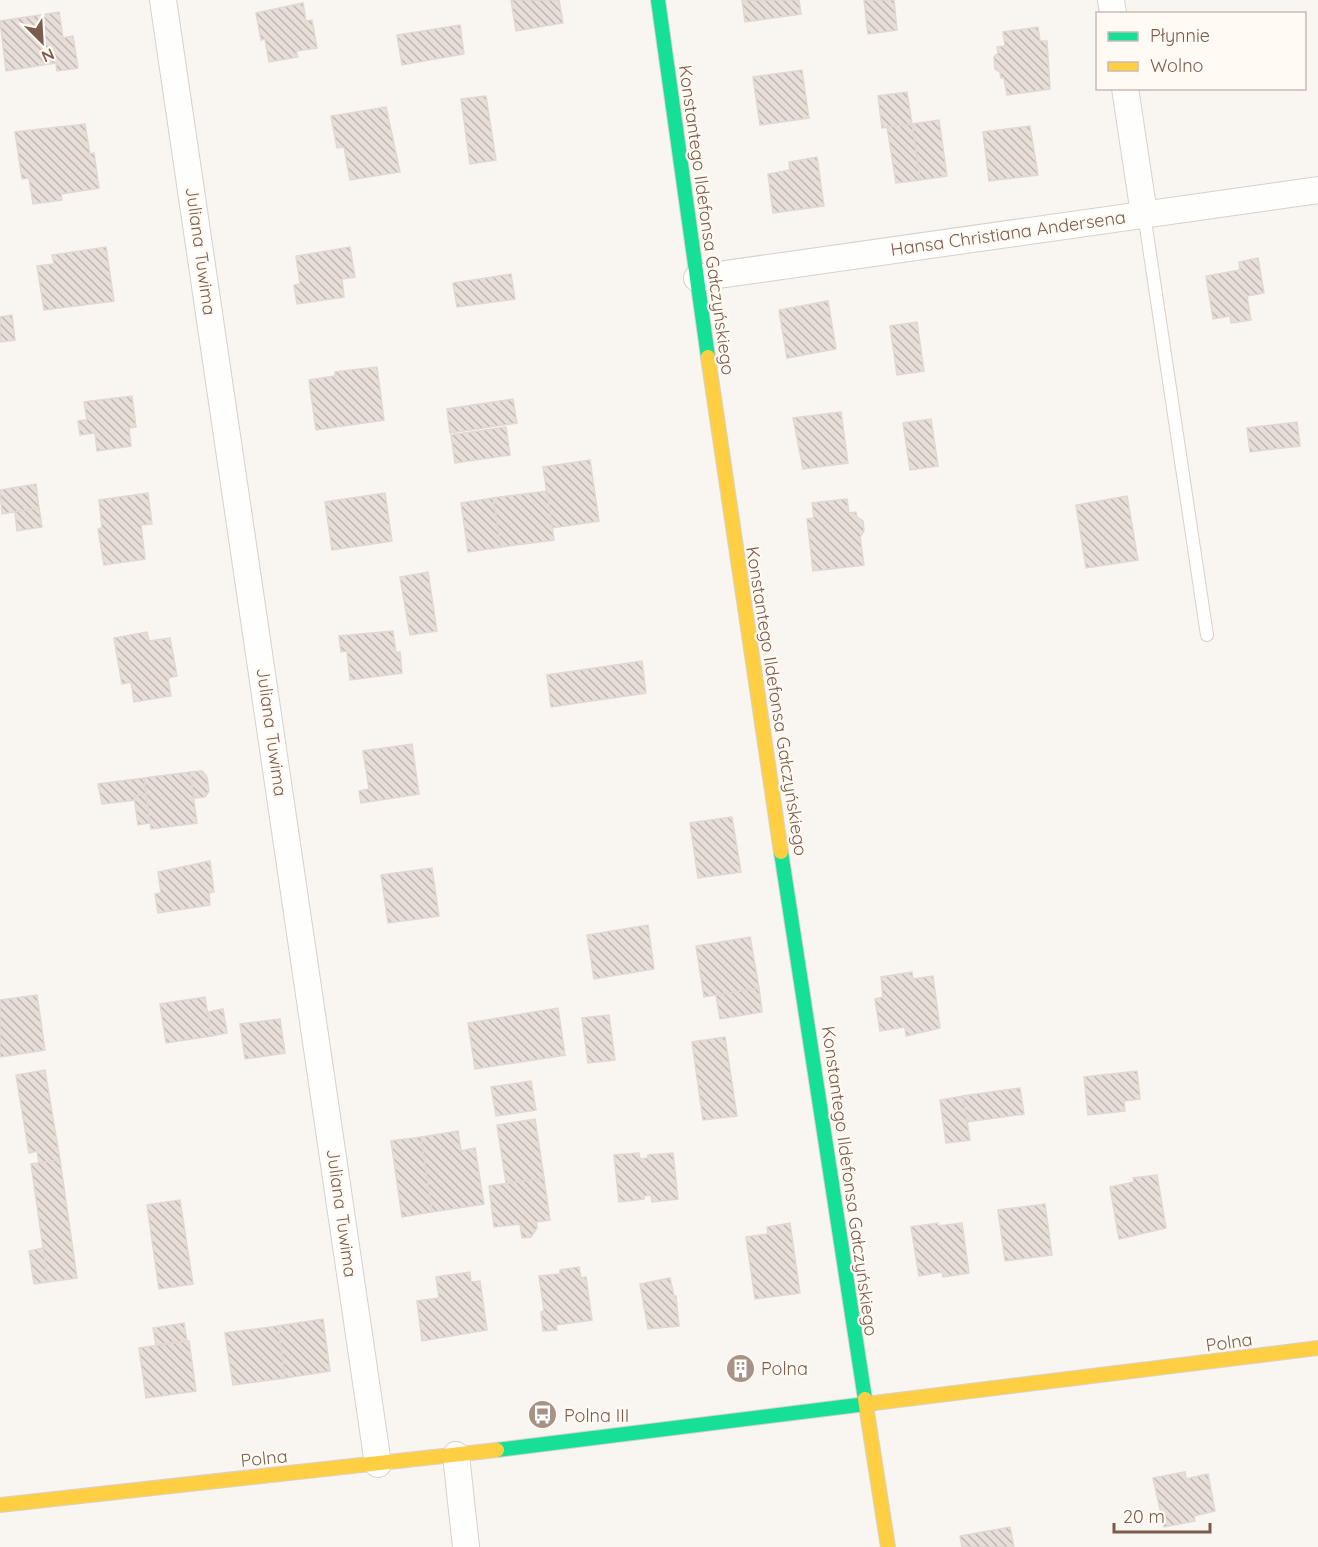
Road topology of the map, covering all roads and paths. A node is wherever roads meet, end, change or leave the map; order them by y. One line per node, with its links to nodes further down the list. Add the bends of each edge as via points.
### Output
1 (164, 0): 11 (street, Juliana Tuwima)
2 (658, 0): 6 (street, Konstantego Ildefonsa Gałczyńskiego)
3 (1125, 90): 5 (street)
4 (1318, 190): 5 (street, Hansa Christiana Andersena)
5 (1144, 214): 6 (street, Hansa Christiana Andersena); 7 (lane)
6 (697, 278): 9 (street, Konstantego Ildefonsa Gałczyńskiego)
7 (1207, 635)
8 (1318, 1348): 9 (street, Polna)
9 (865, 1406): 10 (street, Polna); 14 (street, Konstantego Ildefonsa Gałczyńskiego)
10 (456, 1455): 11 (street, Polna); 13 (street)
11 (378, 1464): 12 (street, Polna)
12 (0, 1505)
13 (466, 1547)
14 (888, 1547)

